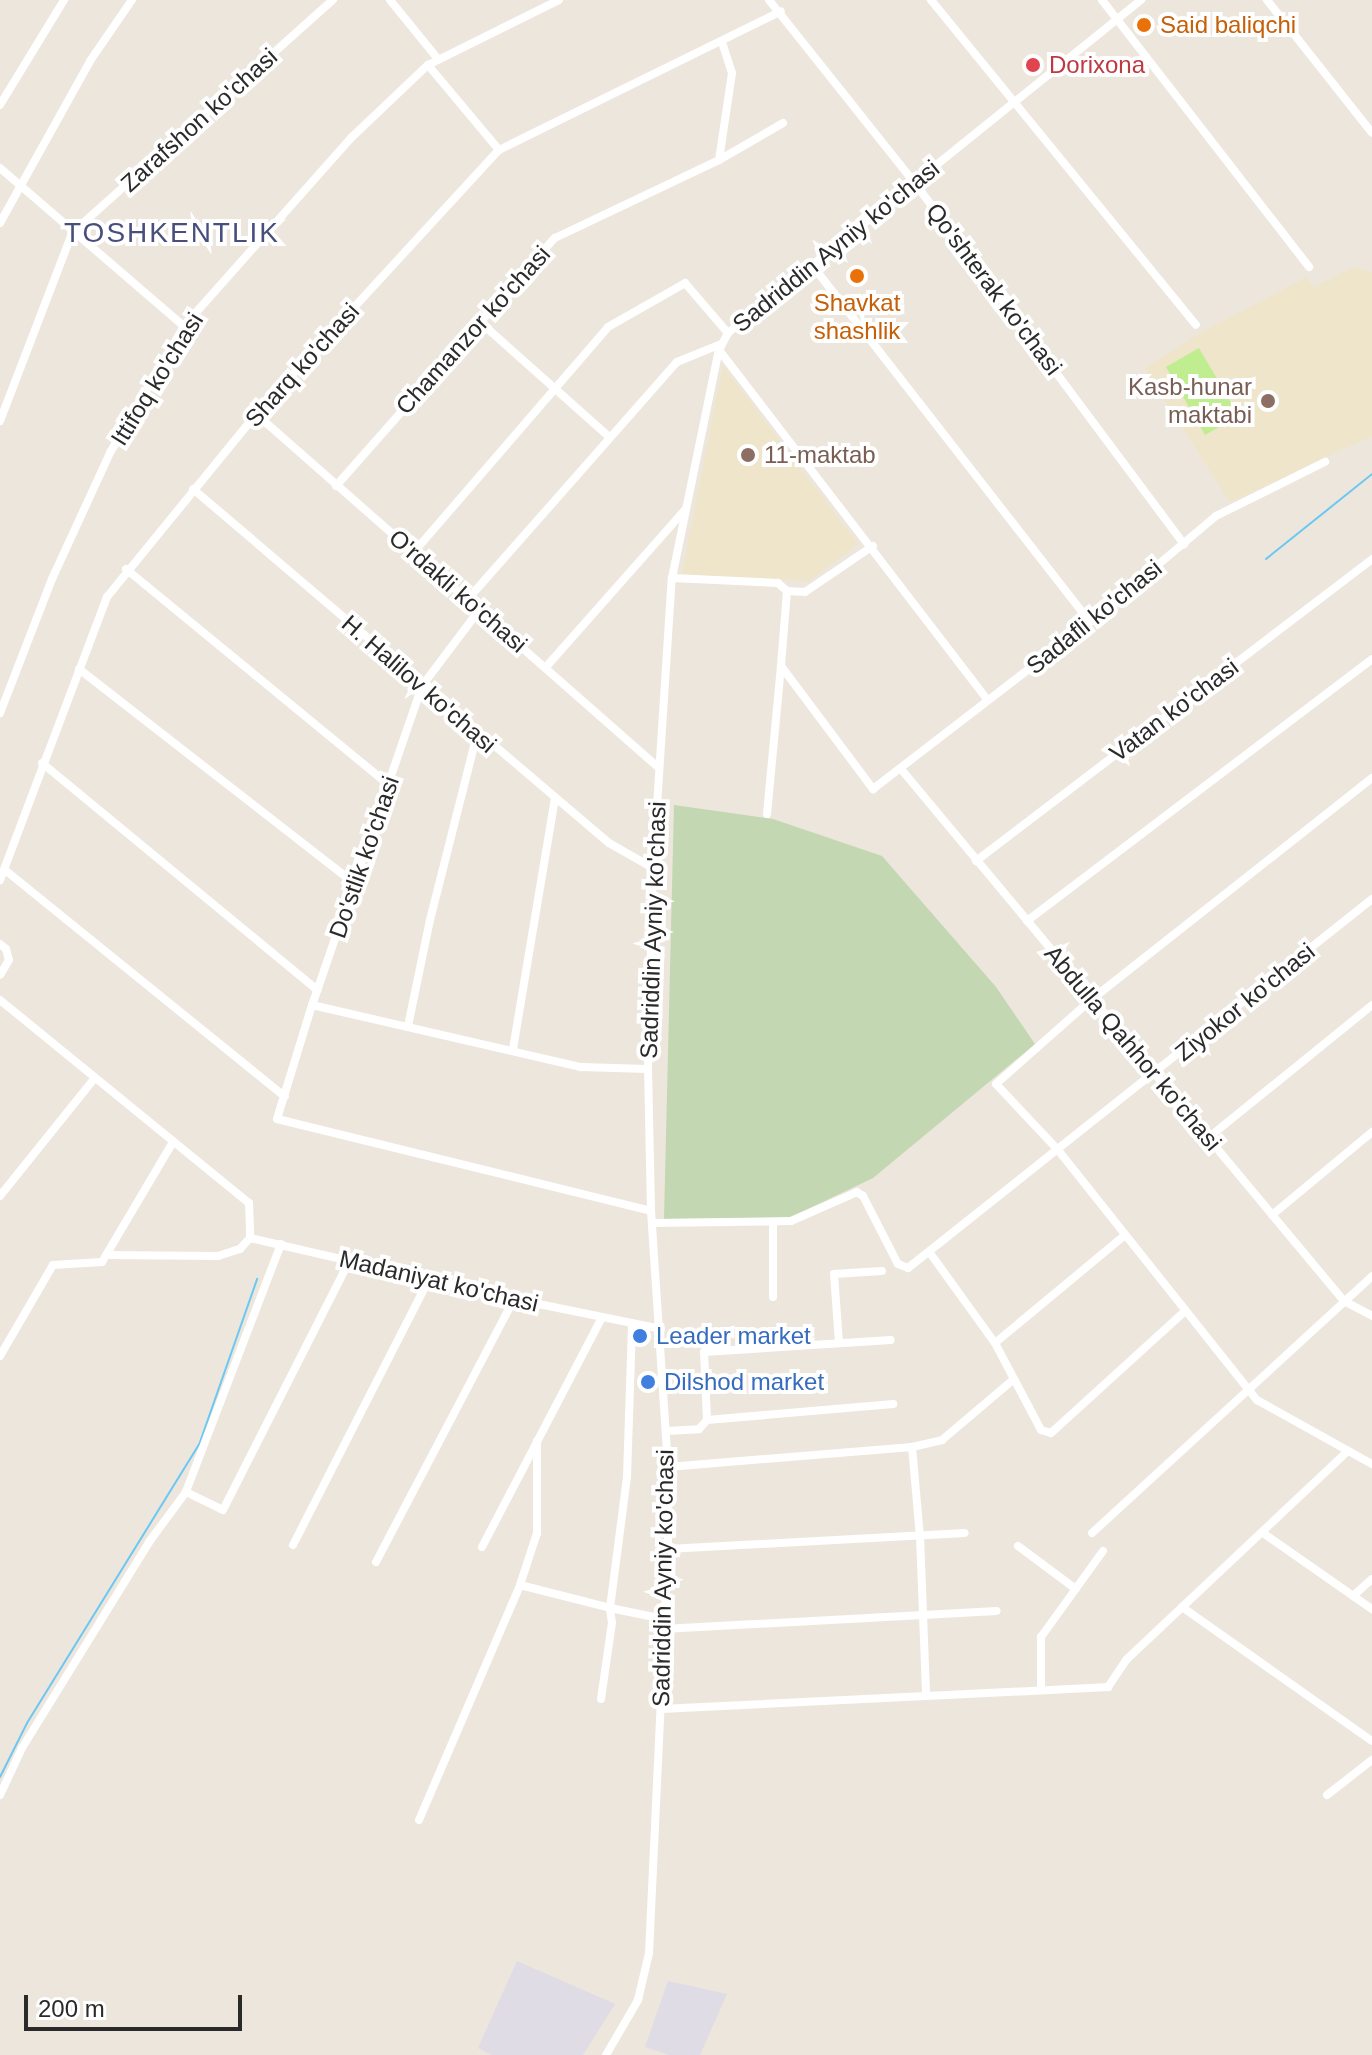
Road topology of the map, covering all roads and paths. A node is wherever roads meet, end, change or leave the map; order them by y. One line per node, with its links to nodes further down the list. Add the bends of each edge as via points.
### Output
1 (64, 0): 17 (street)
2 (132, 0): 24 (street, via 90,61)
3 (333, 0): 26 (street, Zarafshon ko'chasi)
4 (390, 0): 14 (street)
5 (559, 0): 14 (street, Ittifoq ko'chasi)
6 (769, 0): 11 (street, Qo'shterak ko'chasi)
7 (931, 0): 16 (street)
8 (1102, 0): 12 (street)
9 (1141, 0): 12 (street, Sadriddin Ayniy ko'chasi)
10 (1267, 0): 19 (street)
11 (781, 11): 13 (street, Sharq ko'chasi); 23 (street, Qo'shterak ko'chasi)
12 (1117, 19): 16 (street, Sadriddin Ayniy ko'chasi); 28 (street)
13 (722, 42): 20 (street, Sharq ko'chasi); 21 (street, via 732,73)
14 (438, 59): 15 (street, Ittifoq ko'chasi)
15 (428, 65): 20 (street); 31 (street, Ittifoq ko'chasi, via 352,137)
16 (1015, 101): 23 (street, Sadriddin Ayniy ko'chasi); 30 (street)
17 (0, 105)
18 (783, 123): 21 (street, Chamanzor ko'chasi)
19 (1372, 133)
20 (499, 150): 35 (street, Sharq ko'chasi)
21 (719, 160): 29 (street, Chamanzor ko'chasi, via 555,238)
22 (0, 168): 24 (street)
23 (914, 182): 27 (street, Sadriddin Ayniy ko'chasi); 42 (street, Qo'shterak ko'chasi)
24 (20, 186): 25 (street); 26 (street)
25 (0, 223)
26 (72, 233): 31 (street); 36 (street, Zarafshon ko'chasi)
27 (812, 265): 32 (street, Sadriddin Ayniy ko'chasi); 51 (street)
28 (1309, 267)
29 (479, 321): 34 (street); 39 (street, Chamanzor ko'chasi)
30 (1196, 325)
31 (184, 326): 58 (street, Ittifoq ko'chasi, via 111,451 52,579)
32 (728, 333): 33 (street, Sadriddin Ayniy ko'chasi); 34 (street, via 685,283 608,327)
33 (720, 347): 37 (street, via 677,362); 41 (street, Sadriddin Ayniy ko'chasi); 43 (street)
34 (553, 390): 37 (street); 44 (street)
35 (256, 414): 39 (street, O'rdakli ko'chasi); 40 (street, Sharq ko'chasi)
36 (0, 421)
37 (608, 436): 49 (street)
38 (1325, 462): 42 (street, Sadafli ko'chasi, via 1216,516)
39 (336, 486): 44 (street, O'rdakli ko'chasi)
40 (193, 489): 46 (street, Sharq ko'chasi); 56 (street, H. Halilov ko'chasi)
41 (688, 506): 47 (street, Sadriddin Ayniy ko'chasi); 54 (street)
42 (1184, 544): 51 (street, Sadafli ko'chasi)
43 (873, 546): 48 (street, via 805,592); 57 (street)
44 (414, 552): 49 (street, O'rdakli ko'chasi)
45 (1372, 559): 67 (street, Vatan ko'chasi)
46 (126, 569): 55 (street, Sharq ko'chasi, via 107,597); 64 (street)
47 (672, 578): 48 (street, via 778,583); 61 (street, Sadriddin Ayniy ko'chasi)
48 (787, 591): 53 (street)
49 (468, 599): 50 (street, O'rdakli ko'chasi)
50 (480, 609): 54 (street, O'rdakli ko'chasi); 56 (street, Do'stlik ko'chasi)
51 (1090, 622): 57 (street, Sadafli ko'chasi)
52 (1372, 659): 73 (street)
53 (781, 666): 62 (street, Sadafli ko'chasi, via 873,789); 66 (street)
54 (546, 667): 61 (street, O'rdakli ko'chasi)
55 (79, 669): 60 (street, Sharq ko'chasi); 71 (street)
56 (422, 686): 59 (street, H. Halilov ko'chasi); 64 (street, Do'stlik ko'chasi)
57 (988, 700): 62 (street, Sadafli ko'chasi)
58 (0, 713)
59 (477, 734): 65 (street, H. Halilov ko'chasi); 81 (street)
60 (42, 763): 69 (street, Sharq ko'chasi); 76 (street)
61 (659, 768): 68 (street, Sadriddin Ayniy ko'chasi)
62 (901, 769): 67 (street, Abdulla Qahhor ko'chasi)
63 (1372, 778): 77 (street)
64 (389, 785): 71 (street, Do'stlik ko'chasi)
65 (555, 799): 68 (street, H. Halilov ko'chasi, via 623,854); 82 (street)
66 (767, 814)
67 (976, 861): 73 (street, Abdulla Qahhor ko'chasi)
68 (653, 868): 83 (street, Sadriddin Ayniy ko'chasi)
69 (5, 870): 70 (street, Sharq ko'chasi); 86 (street)
70 (0, 880)
71 (355, 884): 76 (street, Do'stlik ko'chasi)
72 (1372, 899): 84 (street, Ziyokor ko'chasi)
73 (1027, 921): 77 (street, Abdulla Qahhor ko'chasi)
74 (0, 944): 75 (street, via 9,960)
75 (0, 975)
76 (317, 990): 79 (street, Do'stlik ko'chasi)
77 (1092, 999): 84 (street, Abdulla Qahhor ko'chasi); 90 (street, via 996,1084)
78 (0, 1000): 85 (street)
79 (312, 1005): 81 (street); 86 (street, Do'stlik ko'chasi)
80 (1372, 1005): 88 (street)
81 (408, 1026): 82 (street)
82 (513, 1049): 83 (street, via 581,1067)
83 (648, 1069): 92 (street, Sadriddin Ayniy ko'chasi)
84 (1154, 1074): 88 (street, Abdulla Qahhor ko'chasi); 90 (street, Ziyokor ko'chasi)
85 (94, 1079): 89 (street); 91 (street)
86 (285, 1097): 92 (street, Do'stlik ko'chasi, via 277,1119)
87 (1372, 1132): 93 (street)
88 (1208, 1138): 93 (street, Abdulla Qahhor ko'chasi)
89 (173, 1142): 97 (street, via 249,1203); 100 (street)
90 (1058, 1150): 96 (street); 99 (street, Ziyokor ko'chasi)
91 (0, 1196)
92 (651, 1211): 95 (street, Sadriddin Ayniy ko'chasi)
93 (1272, 1215): 107 (street, Abdulla Qahhor ko'chasi)
94 (773, 1222): 95 (street); 99 (street, via 791,1221 857,1192 898,1264 908,1268); 105 (street)
95 (652, 1223): 112 (street, Sadriddin Ayniy ko'chasi)
96 (1124, 1236): 108 (street); 115 (street)
97 (250, 1238): 98 (street, Madaniyat ko'chasi); 100 (street, via 240,1249 218,1256)
98 (281, 1244): 101 (street, Madaniyat ko'chasi); 127 (street)
99 (930, 1253): 115 (street)
100 (106, 1255): 116 (street, via 100,1264 53,1265)
101 (350, 1260): 104 (street, Madaniyat ko'chasi); 127 (street, via 223,1510)
102 (882, 1271): 114 (street, via 834,1274)
103 (1372, 1276): 107 (street)
104 (429, 1279): 106 (street, Madaniyat ko'chasi); 132 (street)
105 (773, 1297)
106 (514, 1299): 110 (street, Madaniyat ko'chasi); 137 (street)
107 (1344, 1301): 109 (street, Abdulla Qahhor ko'chasi); 118 (street)
108 (1185, 1311): 117 (street, via 1051,1433 1041,1430); 118 (street)
109 (1372, 1316)
110 (602, 1317): 111 (street, Madaniyat ko'chasi); 122 (street)
111 (632, 1323): 112 (street, Madaniyat ko'chasi); 143 (street, via 627,1477)
112 (661, 1329): 121 (street, Sadriddin Ayniy ko'chasi)
113 (891, 1340): 114 (street)
114 (839, 1343): 120 (street, via 704,1352)
115 (995, 1343): 117 (street)
116 (0, 1356)
117 (1014, 1379): 123 (street, via 942,1440)
118 (1248, 1389): 124 (street, via 1257,1400); 129 (street)
119 (893, 1404): 120 (street)
120 (707, 1420): 121 (street, via 699,1429)
121 (666, 1431): 126 (street, Sadriddin Ayniy ko'chasi)
122 (537, 1441): 134 (street); 139 (street, via 537,1533)
123 (912, 1447): 126 (street); 131 (street)
124 (1348, 1451): 125 (street); 130 (street)
125 (1372, 1464)
126 (668, 1467): 135 (street, Sadriddin Ayniy ko'chasi)
127 (186, 1492): 155 (street, via 149,1542 22,1748)
128 (965, 1533): 131 (street)
129 (1092, 1533)
130 (1263, 1533): 141 (street); 142 (street)
131 (920, 1536): 135 (street); 146 (street)
132 (293, 1545)
133 (1018, 1546): 140 (street)
134 (482, 1547)
135 (668, 1549): 147 (street, Sadriddin Ayniy ko'chasi)
136 (1103, 1551): 140 (street)
137 (376, 1562)
138 (1372, 1579): 141 (street)
139 (520, 1585): 143 (street); 157 (street)
140 (1076, 1589): 149 (street, via 1041,1637)
141 (1353, 1596): 144 (street)
142 (1182, 1607): 149 (street, via 1126,1660 1108,1687); 153 (street)
143 (610, 1608): 147 (street); 151 (street)
144 (1372, 1609)
145 (997, 1611): 146 (street)
146 (923, 1614): 148 (street); 150 (street)
147 (664, 1619): 148 (street, Sadriddin Ayniy ko'chasi)
148 (663, 1629): 152 (street, Sadriddin Ayniy ko'chasi)
149 (1041, 1690): 150 (street)
150 (926, 1694): 152 (street)
151 (601, 1699)
152 (661, 1709): 158 (street, Sadriddin Ayniy ko'chasi, via 649,1953 638,2000)
153 (1372, 1741)
154 (1372, 1760): 156 (street)
155 (0, 1795)
156 (1327, 1795)
157 (419, 1820)
158 (606, 2055)

